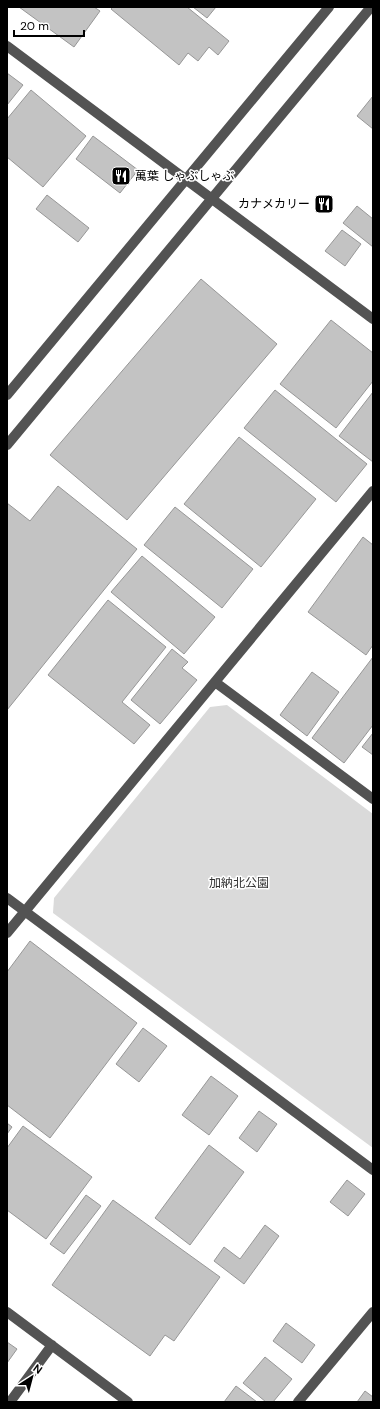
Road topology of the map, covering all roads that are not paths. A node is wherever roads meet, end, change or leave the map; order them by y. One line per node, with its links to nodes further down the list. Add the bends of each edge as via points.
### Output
1 (329, 7): 4 (street)
2 (371, 7): 5 (street)
3 (7, 46): 4 (street)
4 (187, 179): 5 (street); 7 (street)
5 (211, 198): 6 (street); 8 (street)
6 (373, 319)
7 (7, 395)
8 (7, 446)
9 (373, 491): 10 (street)
10 (214, 682): 11 (street); 13 (street)
11 (373, 799)
12 (7, 898): 13 (street)
13 (25, 911): 14 (street); 15 (street)
14 (7, 933)
15 (373, 1170)
16 (7, 1312): 18 (street)
17 (373, 1312): 21 (street)
18 (52, 1345): 19 (street); 20 (street)
19 (10, 1402)
20 (128, 1402)
21 (298, 1402)

